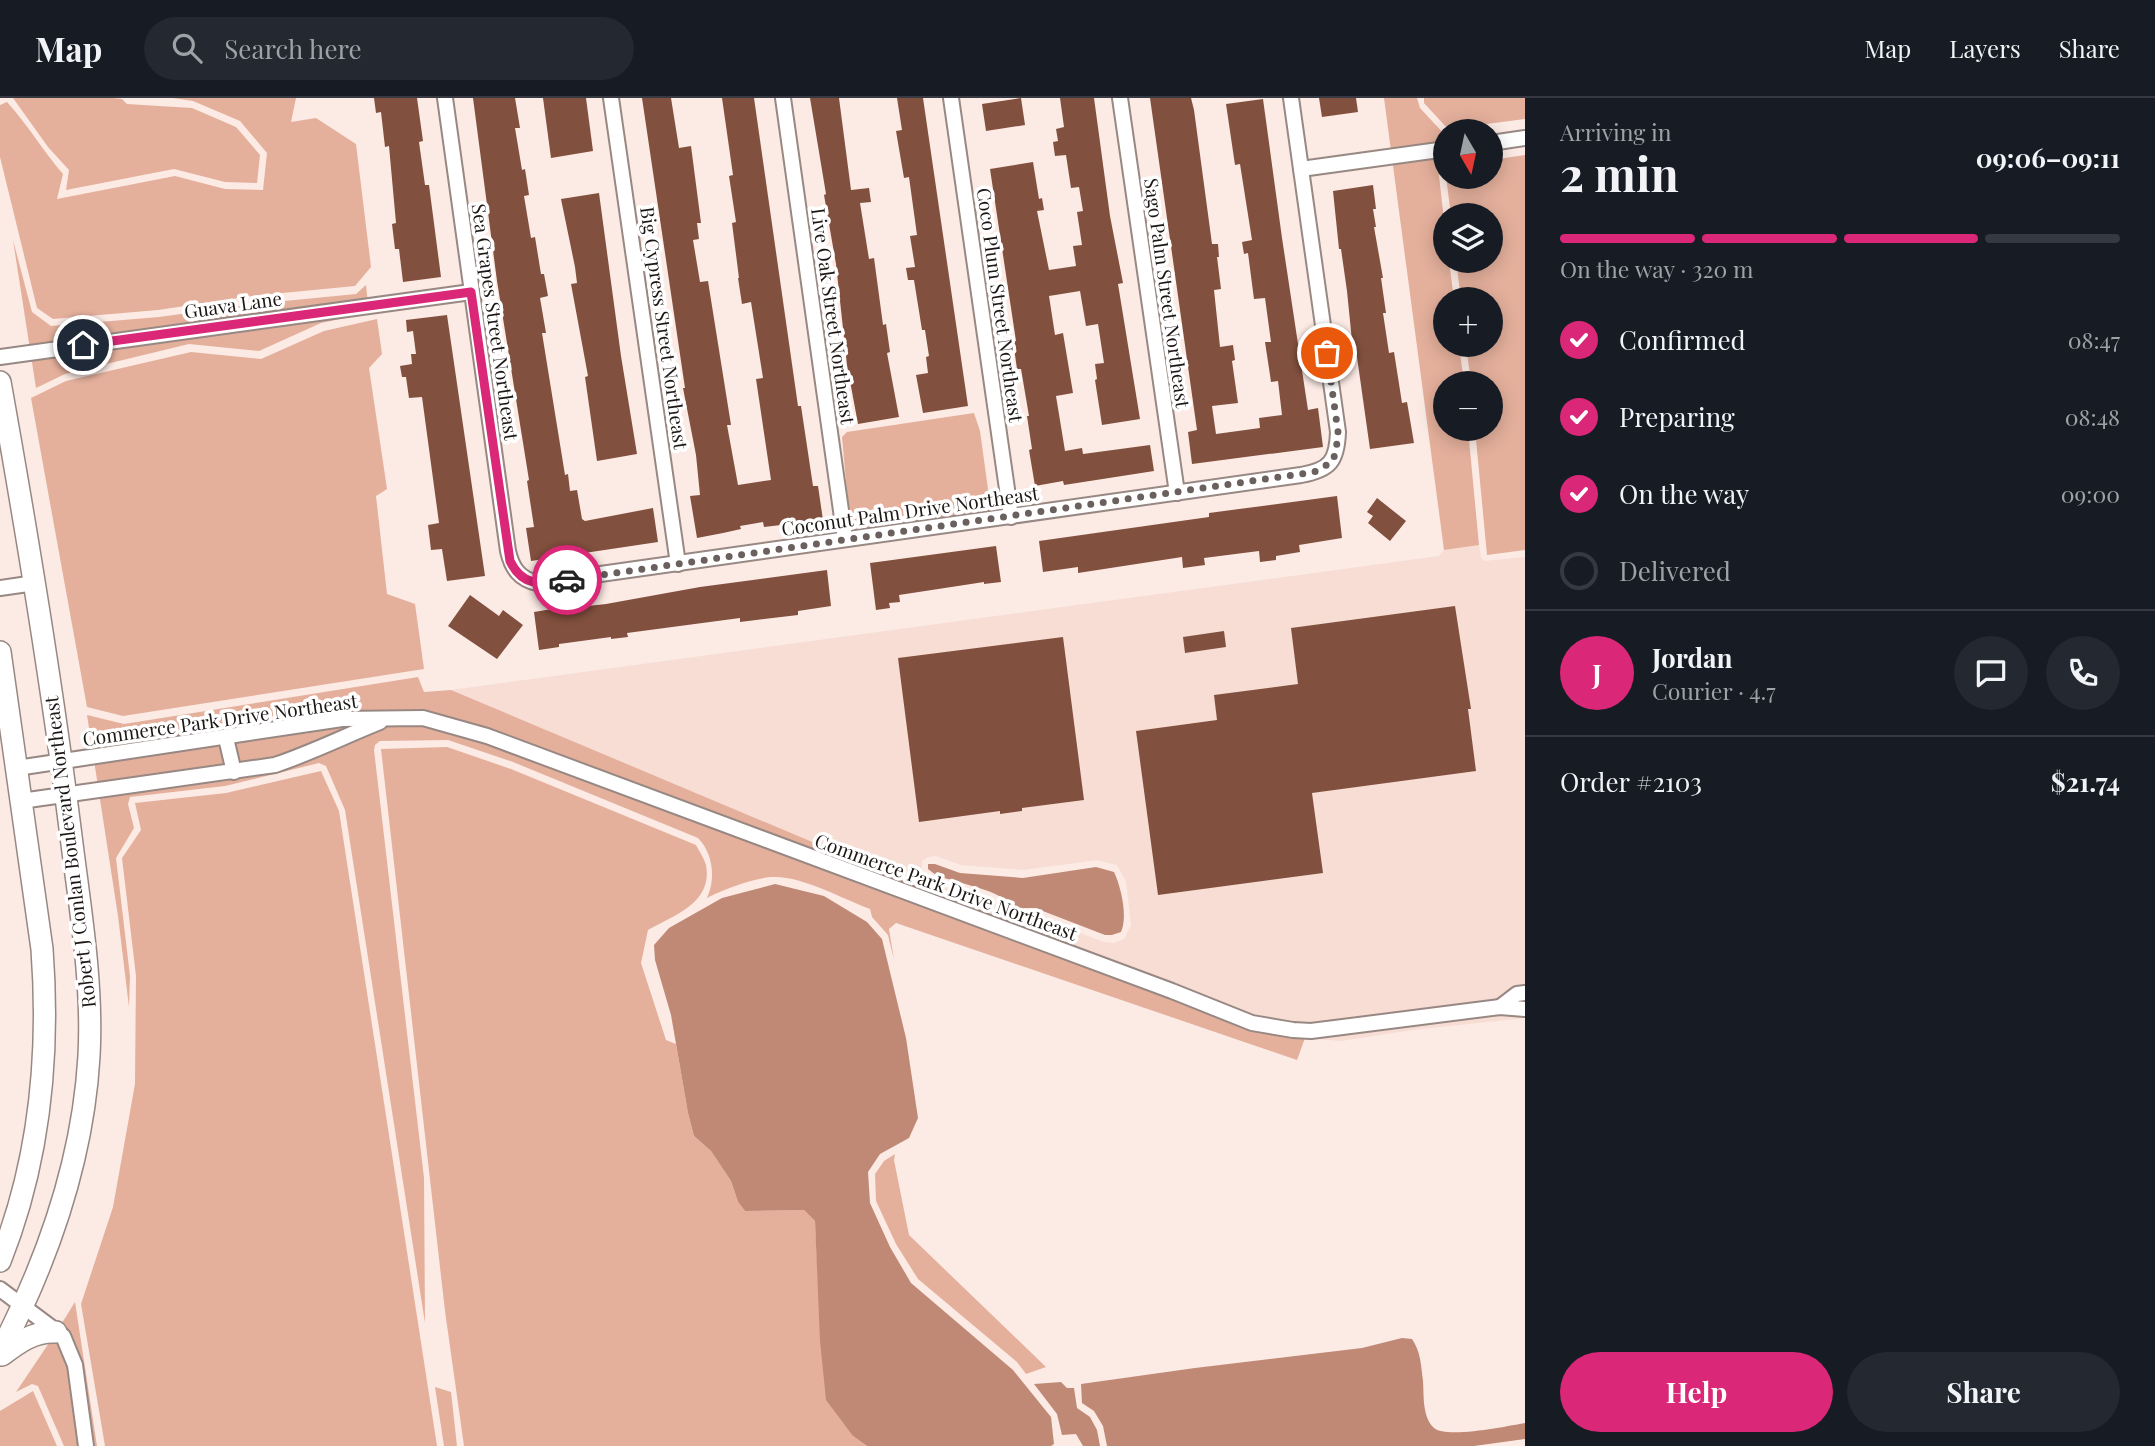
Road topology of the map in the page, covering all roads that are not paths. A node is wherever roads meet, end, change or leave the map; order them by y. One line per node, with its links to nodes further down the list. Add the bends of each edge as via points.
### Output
1 (445, 98): 11 (street, Sea Grapes Street Northeast)
2 (611, 98): 18 (street, Big Cypress Street Northeast)
3 (783, 98): 16 (street, Live Oak Street Northeast)
4 (951, 98): 15 (street, Coco Plum Street Northeast)
5 (1120, 98): 14 (street, Sago Palm Street Northeast)
6 (1291, 98): 10 (street)
7 (1525, 138): 8 (street)
8 (1503, 141)
9 (1433, 151): 10 (street)
10 (1301, 169): 14 (street, Coconut Palm Drive Northeast, via 1338,432 1336,452 1332,462 1314,472)
11 (471, 292): 12 (street, Guava Lane); 17 (street, Sea Grapes Street Northeast)
12 (0, 357)
13 (0, 382): 19 (main road, Robert J Conlan Boulevard Northeast)
14 (1177, 493): 15 (street, Coconut Palm Drive Northeast)
15 (1011, 517): 16 (street, Coconut Palm Drive Northeast)
16 (845, 539): 18 (street, Coconut Palm Drive Northeast)
17 (508, 551): 18 (street, Coconut Palm Drive Northeast, via 515,571 537,583)
18 (678, 564)
19 (35, 583): 20 (street); 24 (main road, Robert J Conlan Boulevard Northeast)
20 (0, 587)
21 (0, 652): 25 (main road, Robert J Conlan Boulevard Northeast)
22 (388, 719): 23 (street, Commerce Park Drive Northeast, via 342,719); 26 (street, Commerce Park Drive Northeast, via 275,765); 31 (street, Commerce Park Drive Northeast, via 423,718 487,736 1252,1023 1311,1031)
23 (226, 738): 24 (street, Commerce Park Drive Northeast); 26 (street)
24 (61, 762): 25 (street, Commerce Park Drive Northeast); 27 (main road, Robert J Conlan Boulevard Northeast)
25 (17, 768): 28 (main road, Robert J Conlan Boulevard Northeast)
26 (234, 772): 27 (street, Commerce Park Drive Northeast)
27 (66, 794): 28 (street, Commerce Park Drive Northeast); 35 (main road, Robert J Conlan Boulevard Northeast, via 90,989 89,1058 68,1188)
28 (21, 801): 33 (main road, Robert J Conlan Boulevard Northeast, via 42,949 45,1060 24,1189)
29 (1525, 993): 31 (street, Commerce Park Drive Northeast)
30 (1525, 1002): 31 (street)
31 (1500, 1007): 32 (street, Commerce Park Drive Northeast)
32 (1525, 1009)
33 (0, 1261)
34 (0, 1289): 35 (street)
35 (24, 1306): 36 (street); 37 (main road, Robert J Conlan Boulevard Northeast)
36 (56, 1332): 37 (main road, via 42,1331); 38 (street, via 63,1336 75,1365)
37 (0, 1354)
38 (86, 1446)

